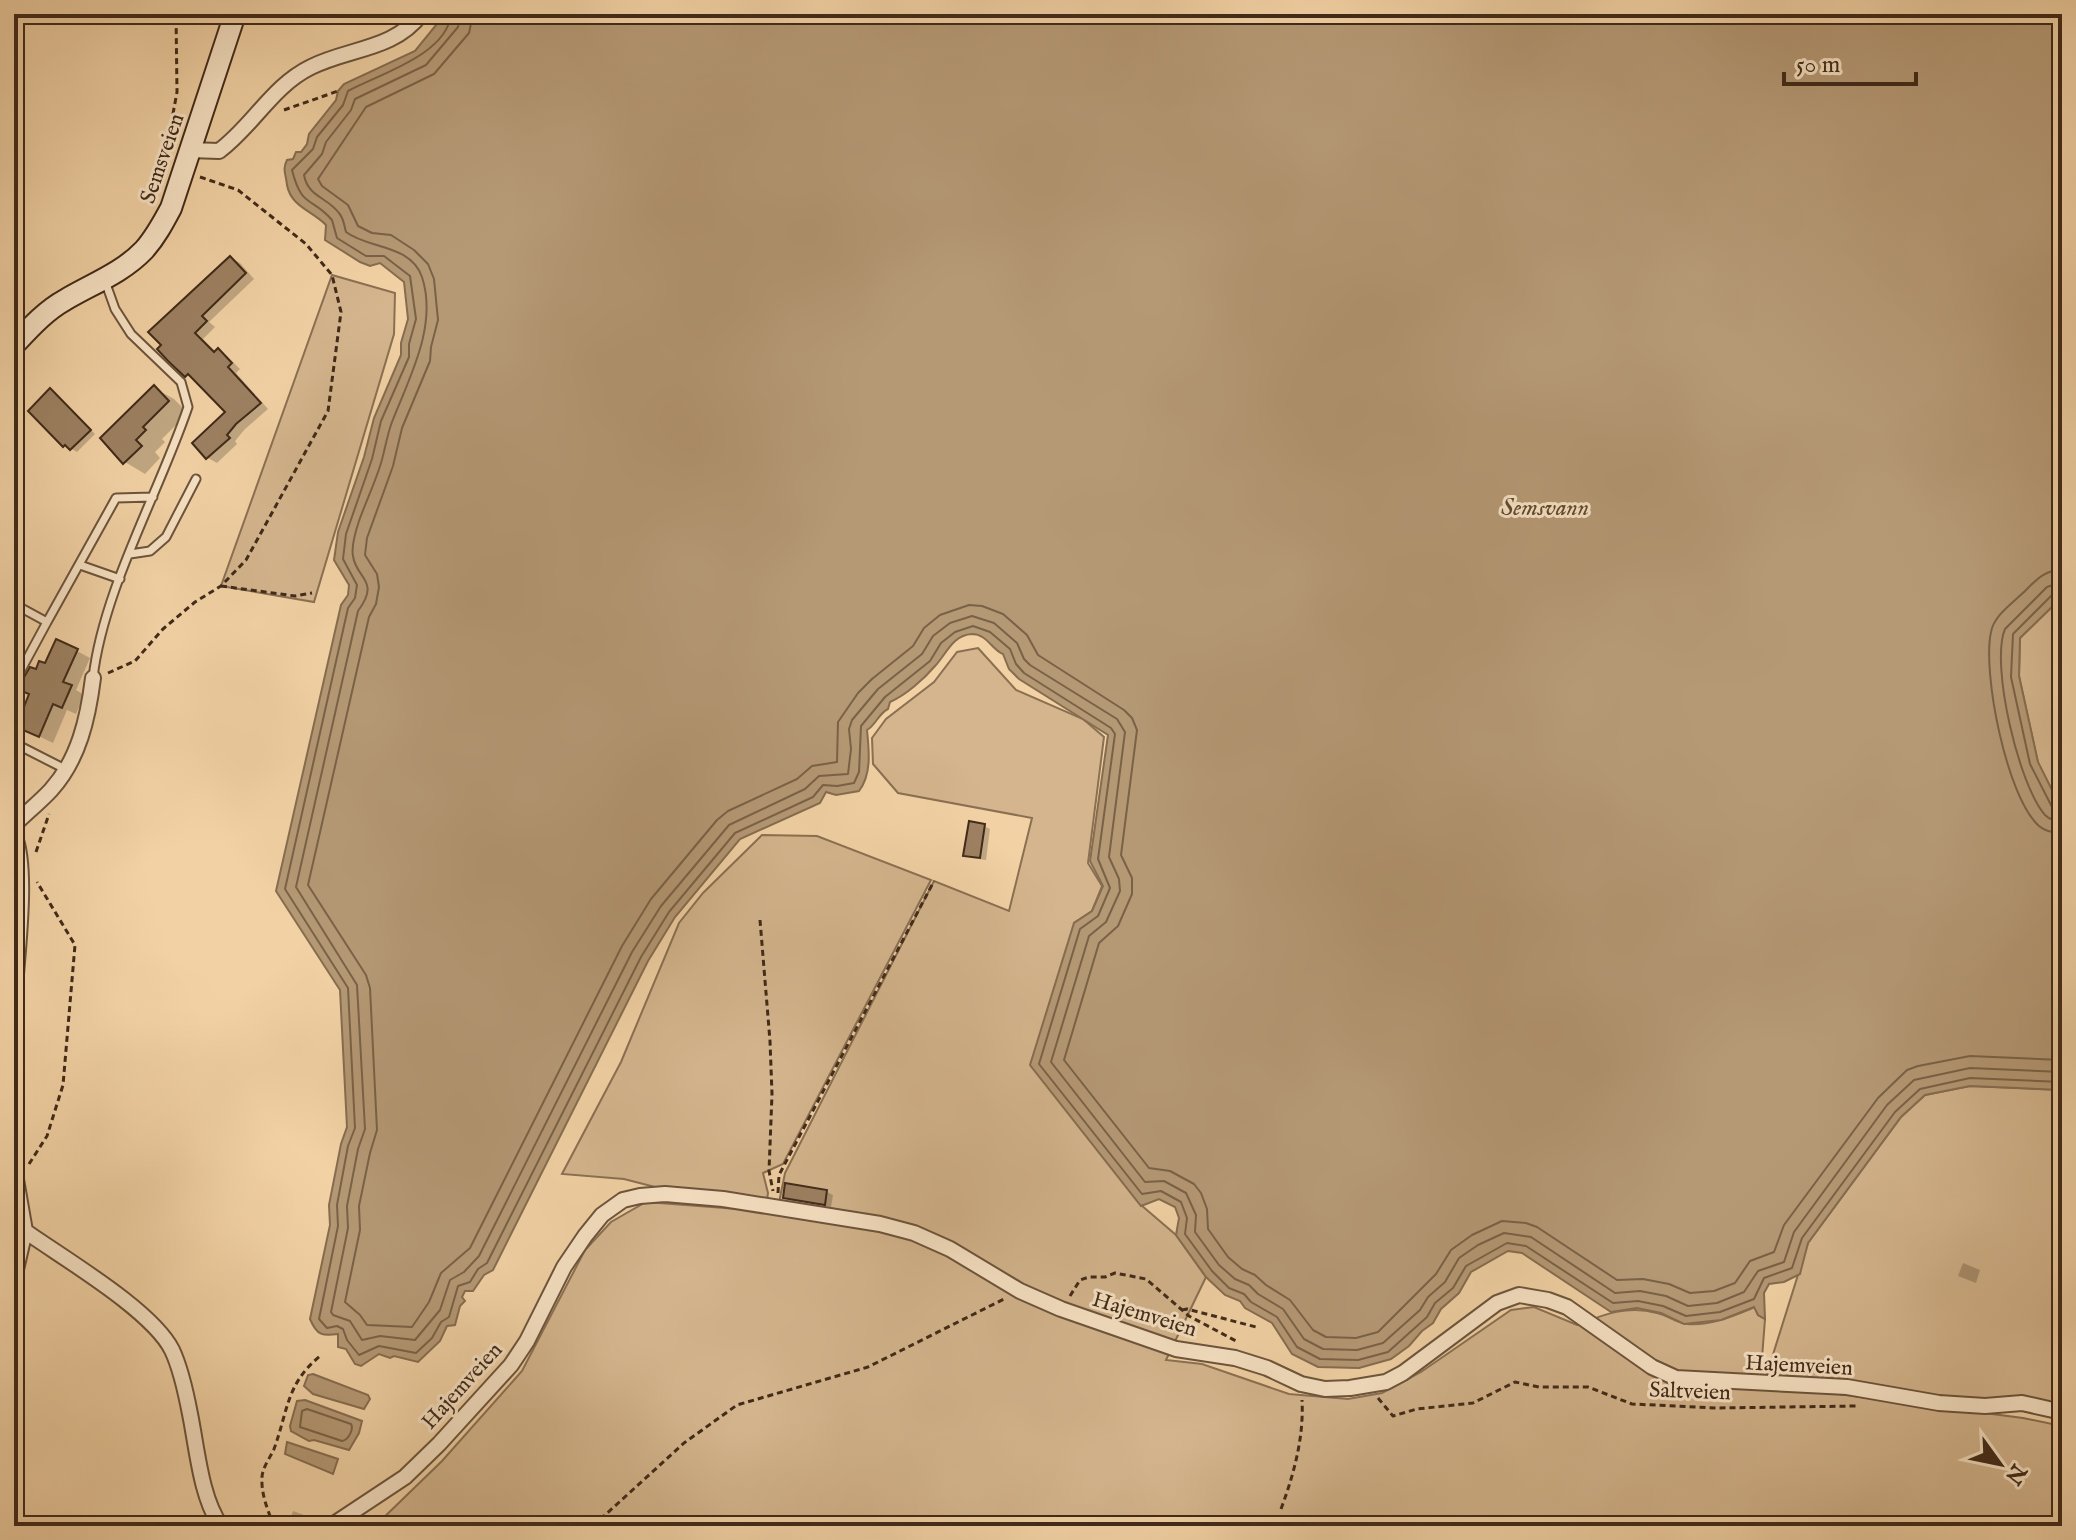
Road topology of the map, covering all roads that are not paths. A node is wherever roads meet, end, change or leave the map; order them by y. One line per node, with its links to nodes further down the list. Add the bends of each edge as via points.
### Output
1 (235, 14): 3 (main road, Semsveien)
2 (421, 14): 3 (street, via 391,41 312,66 287,81 219,151)
3 (187, 159): 4 (main road, Semsveien, via 158,232 128,265)
4 (104, 279): 5 (main road, Semsveien, via 63,301); 7 (lane, via 131,334 181,382 188,407)
5 (14, 345)
6 (196, 479): 8 (lane, via 166,537 150,551)
7 (153, 497): 8 (lane); 9 (lane, via 116,498)
8 (130, 554): 10 (lane)
9 (80, 565): 10 (lane); 12 (lane)
10 (120, 579): 13 (lane)
11 (14, 604): 12 (lane)
12 (47, 622): 14 (lane)
13 (93, 678): 16 (street, via 88,715)
14 (14, 683)
15 (14, 743): 16 (lane)
16 (66, 770): 17 (street)
17 (14, 825)
18 (15, 842): 19 (street, via 21,880)
19 (14, 1001)
20 (14, 1168): 21 (street)
21 (25, 1231): 22 (street); 24 (street, via 128,1303 172,1350 204,1484)
22 (14, 1278)
23 (2062, 1412): 25 (street, Hajemveien, via 2022,1403 1939,1403 1847,1387 1676,1378 1567,1307 1519,1295 1497,1303 1403,1373 1367,1386 1325,1389 1235,1358 1176,1349 1061,1309 914,1233 665,1194 623,1200 602,1215 564,1267 511,1365 405,1477)
24 (221, 1526)
25 (331, 1526)

